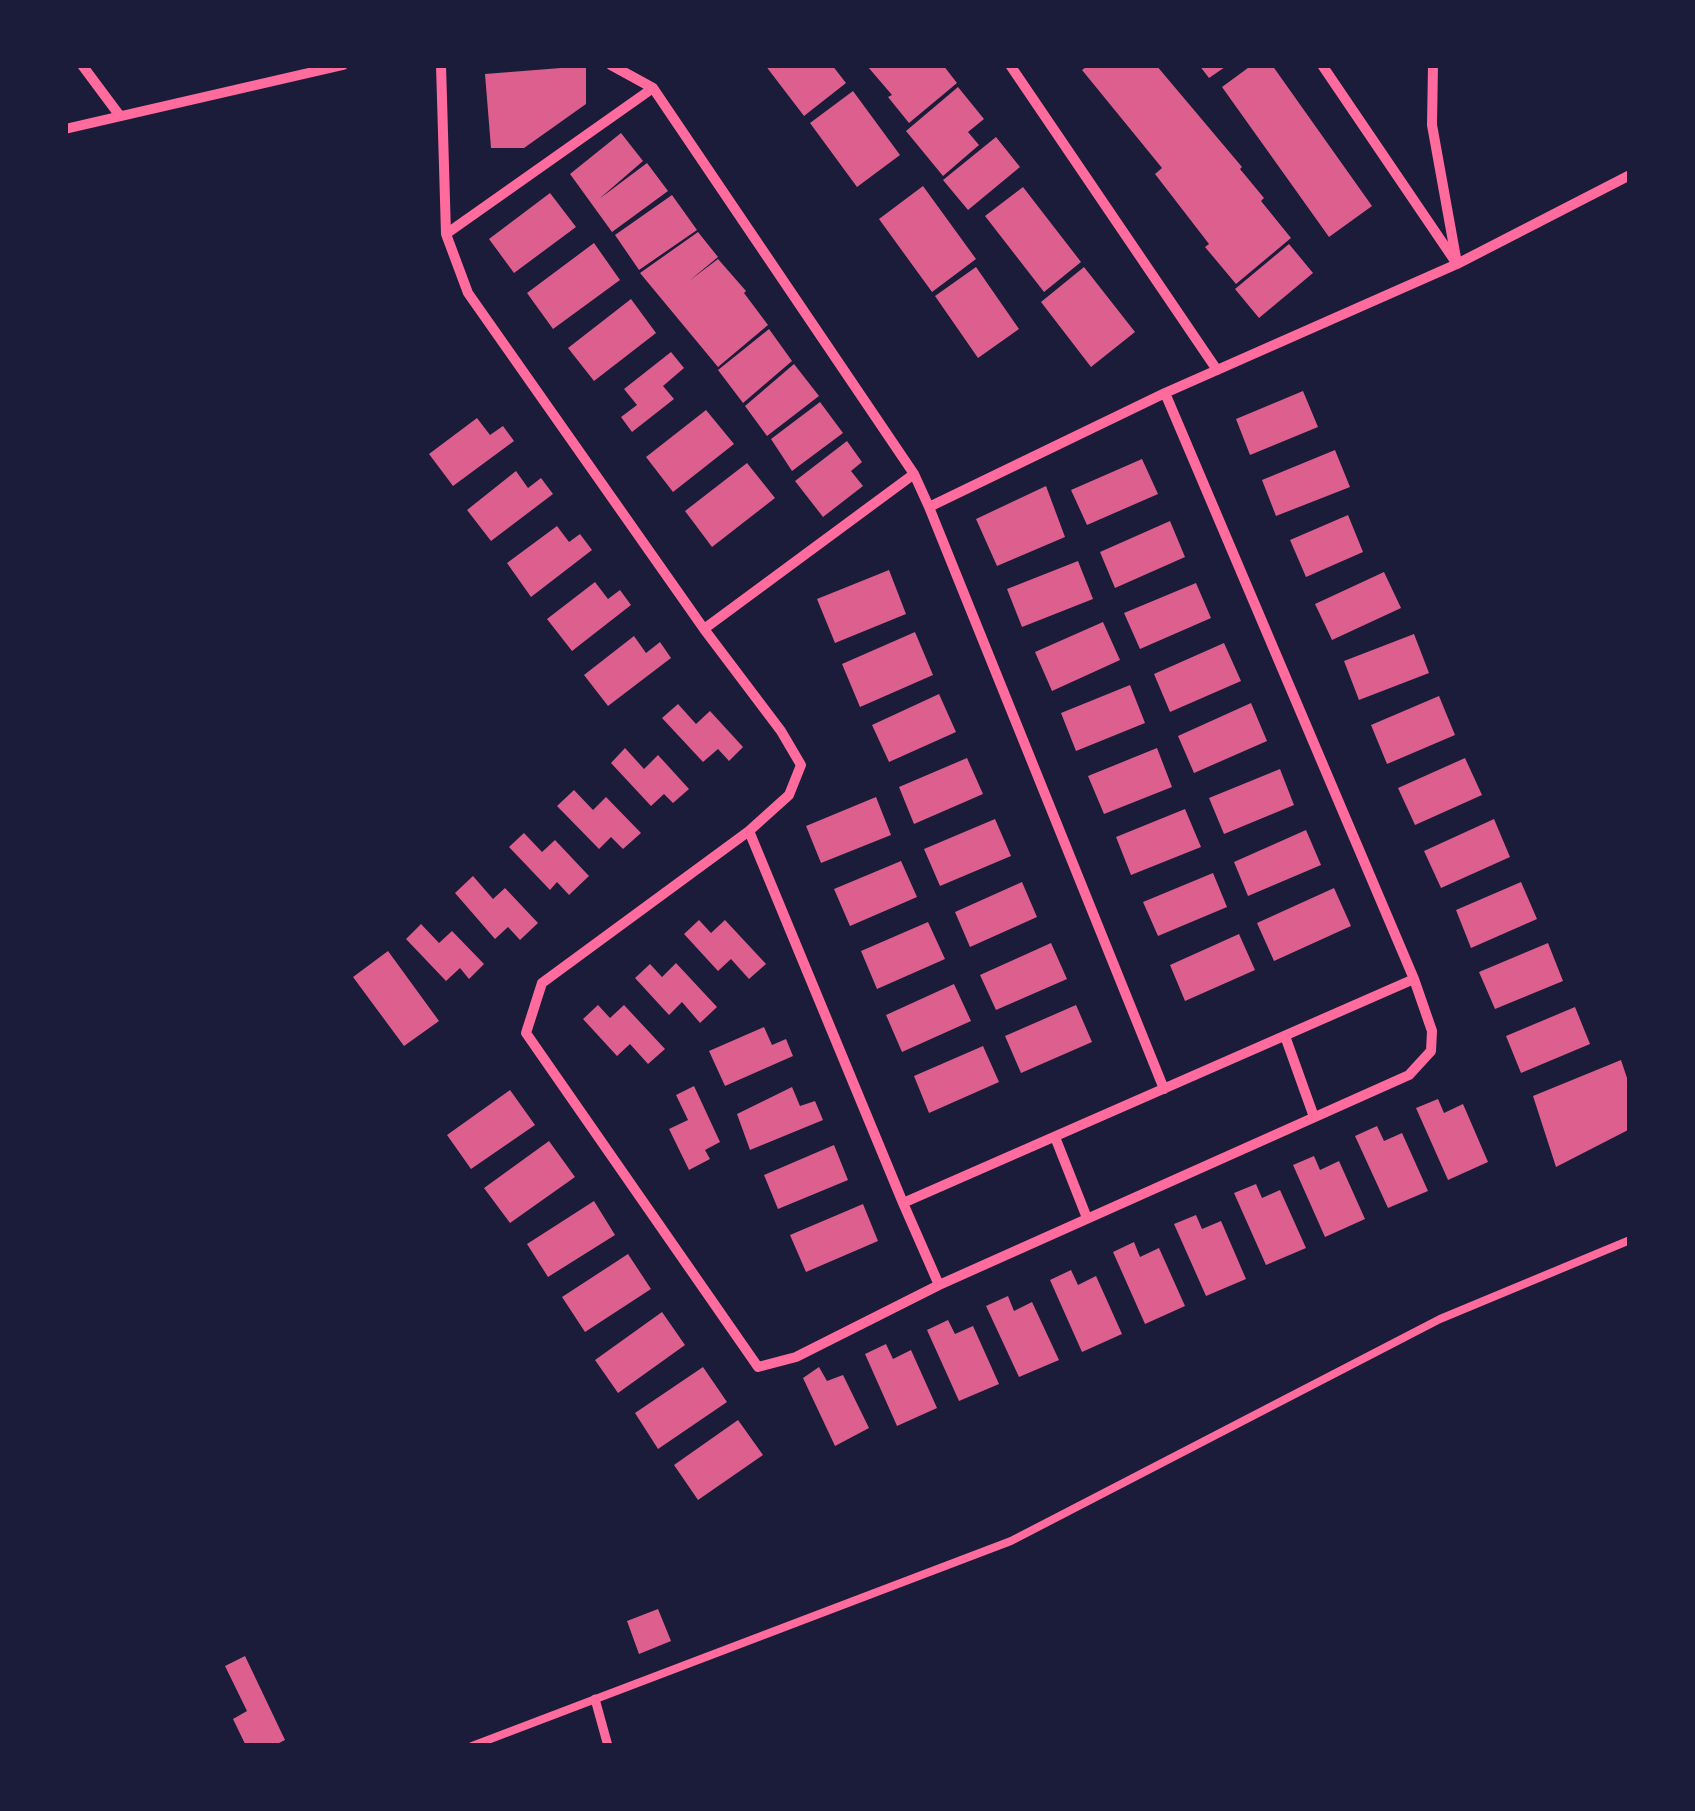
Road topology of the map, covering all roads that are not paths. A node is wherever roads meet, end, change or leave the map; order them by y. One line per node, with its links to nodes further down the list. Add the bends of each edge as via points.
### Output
1 (82, 65): 9 (street)
2 (343, 65): 9 (street)
3 (440, 65): 12 (street)
4 (610, 65): 8 (street)
5 (1010, 65): 14 (street)
6 (1322, 65): 13 (street)
7 (1433, 65): 13 (street, via 1432,124)
8 (654, 88): 12 (street); 16 (street)
9 (120, 116): 10 (street)
10 (65, 129)
11 (1630, 175): 13 (street)
12 (446, 234): 18 (street, via 468,294)
13 (1457, 264): 14 (street)
14 (1217, 370): 15 (street)
15 (1165, 393): 17 (street); 20 (street)
16 (914, 474): 17 (street); 18 (street)
17 (928, 507): 22 (street)
18 (704, 629): 19 (street, via 801,765 789,795)
19 (749, 831): 25 (street); 28 (street, via 542,983 526,1033 758,1366 796,1357)
20 (1414, 978): 21 (street); 23 (street, via 1432,1031 1431,1051 1409,1074)
21 (1284, 1036): 22 (street); 23 (street)
22 (1164, 1089): 24 (street)
23 (1314, 1117): 26 (street)
24 (1055, 1137): 25 (street); 26 (street)
25 (904, 1203): 28 (street)
26 (1087, 1218): 28 (street)
27 (1630, 1240): 29 (lane, via 1440,1319 1011,1542)
28 (939, 1285)
29 (595, 1699): 30 (lane); 31 (street)
30 (472, 1746)
31 (608, 1746)

